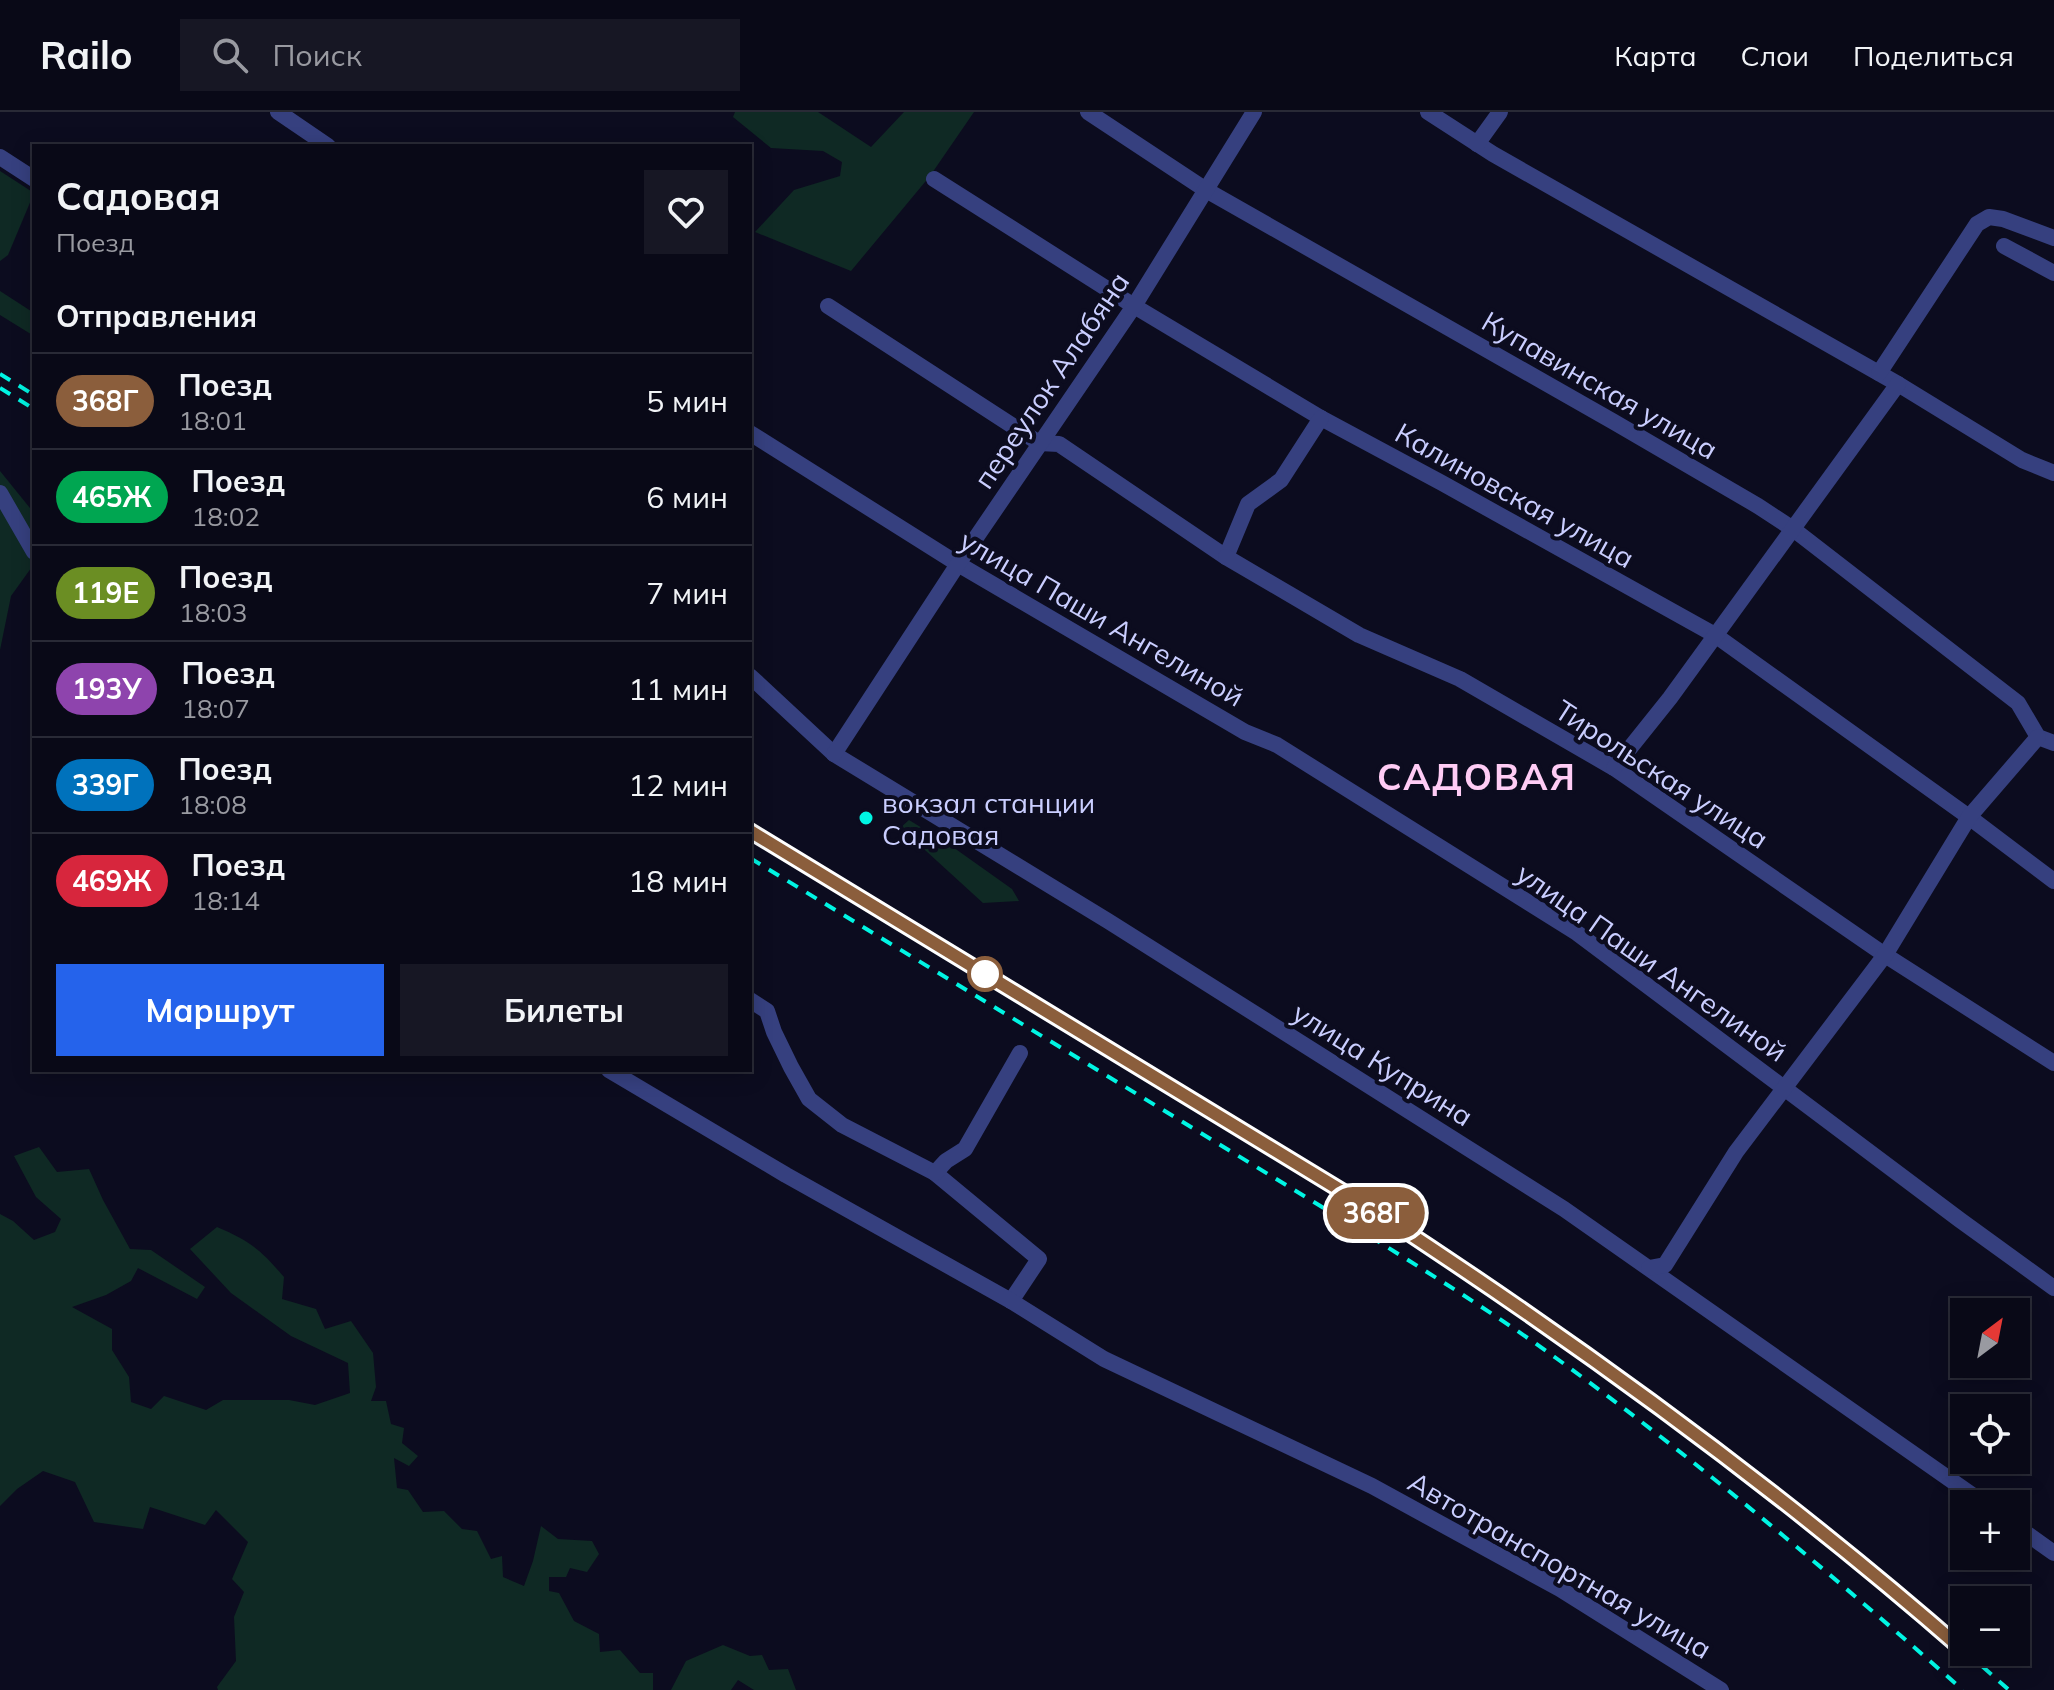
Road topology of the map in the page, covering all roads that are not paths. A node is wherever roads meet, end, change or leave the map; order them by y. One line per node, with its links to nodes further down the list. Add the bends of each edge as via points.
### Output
1 (278, 112): 6 (street)
2 (1088, 112): 11 (street, Купавинская улица)
3 (1254, 112): 11 (street, переулок Алабяна)
4 (1428, 112): 7 (street)
5 (1500, 112): 7 (street)
6 (325, 144)
7 (1477, 144): 17 (street)
8 (0, 157): 9 (street)
9 (32, 178)
10 (934, 179): 16 (street, Калиновская улица)
11 (1206, 190): 16 (street, переулок Алабяна); 24 (street, Купавинская улица)
12 (2054, 238): 17 (street, via 2003,219 1989,217 1977,224)
13 (2004, 246): 14 (street)
14 (2054, 273)
15 (828, 306): 21 (street, Тирольская улица)
16 (1134, 306): 19 (street, Калиновская улица); 21 (street, переулок Алабяна)
17 (1879, 373): 18 (street)
18 (1898, 384): 22 (street, via 2022,460); 24 (street)
19 (1321, 418): 26 (street, via 1281,480 1248,504); 28 (street, Калиновская улица)
20 (752, 434): 27 (street, улица Паши Ангелиной)
21 (1039, 443): 26 (street, Тирольская улица, via 1059,444); 27 (street, переулок Алабяна)
22 (2054, 473)
23 (0, 493): 25 (street)
24 (1793, 529): 28 (street); 30 (street, Купавинская улица, via 2018,703)
25 (32, 549)
26 (1226, 557): 33 (street, Тирольская улица, via 1359,635 1460,679)
27 (958, 564): 32 (street, переулок Алабяна); 41 (street, улица Паши Ангелиной, via 1245,732 1277,745 1577,933)
28 (1715, 635): 33 (street); 34 (street, Калиновская улица)
29 (752, 678): 32 (street, улица Куприна)
30 (2038, 737): 31 (street); 34 (street)
31 (2054, 743)
32 (834, 754): 43 (street, улица Куприна, via 1365,1083)
33 (1614, 768): 36 (street, Тирольская улица)
34 (1969, 817): 35 (street, Калиновская улица); 36 (street)
35 (2054, 881)
36 (1885, 955): 39 (street, Тирольская улица); 41 (street)
37 (752, 1001): 42 (street, via 767,1011 809,1099 842,1125)
38 (1020, 1053): 42 (street, via 965,1149)
39 (2054, 1063)
40 (612, 1072): 45 (street, Автотранспортная улица)
41 (1783, 1087): 43 (street, via 1665,1265); 44 (street, улица Паши Ангелиной)
42 (935, 1173): 45 (street, via 1039,1259)
43 (1649, 1268): 46 (street, улица Куприна)
44 (2054, 1288)
45 (1011, 1301): 49 (street, Автотранспортная улица, via 1104,1359 1372,1486 1560,1589)
46 (1965, 1490)
47 (2030, 1536): 48 (street)
48 (2054, 1553)
49 (1721, 1690)

